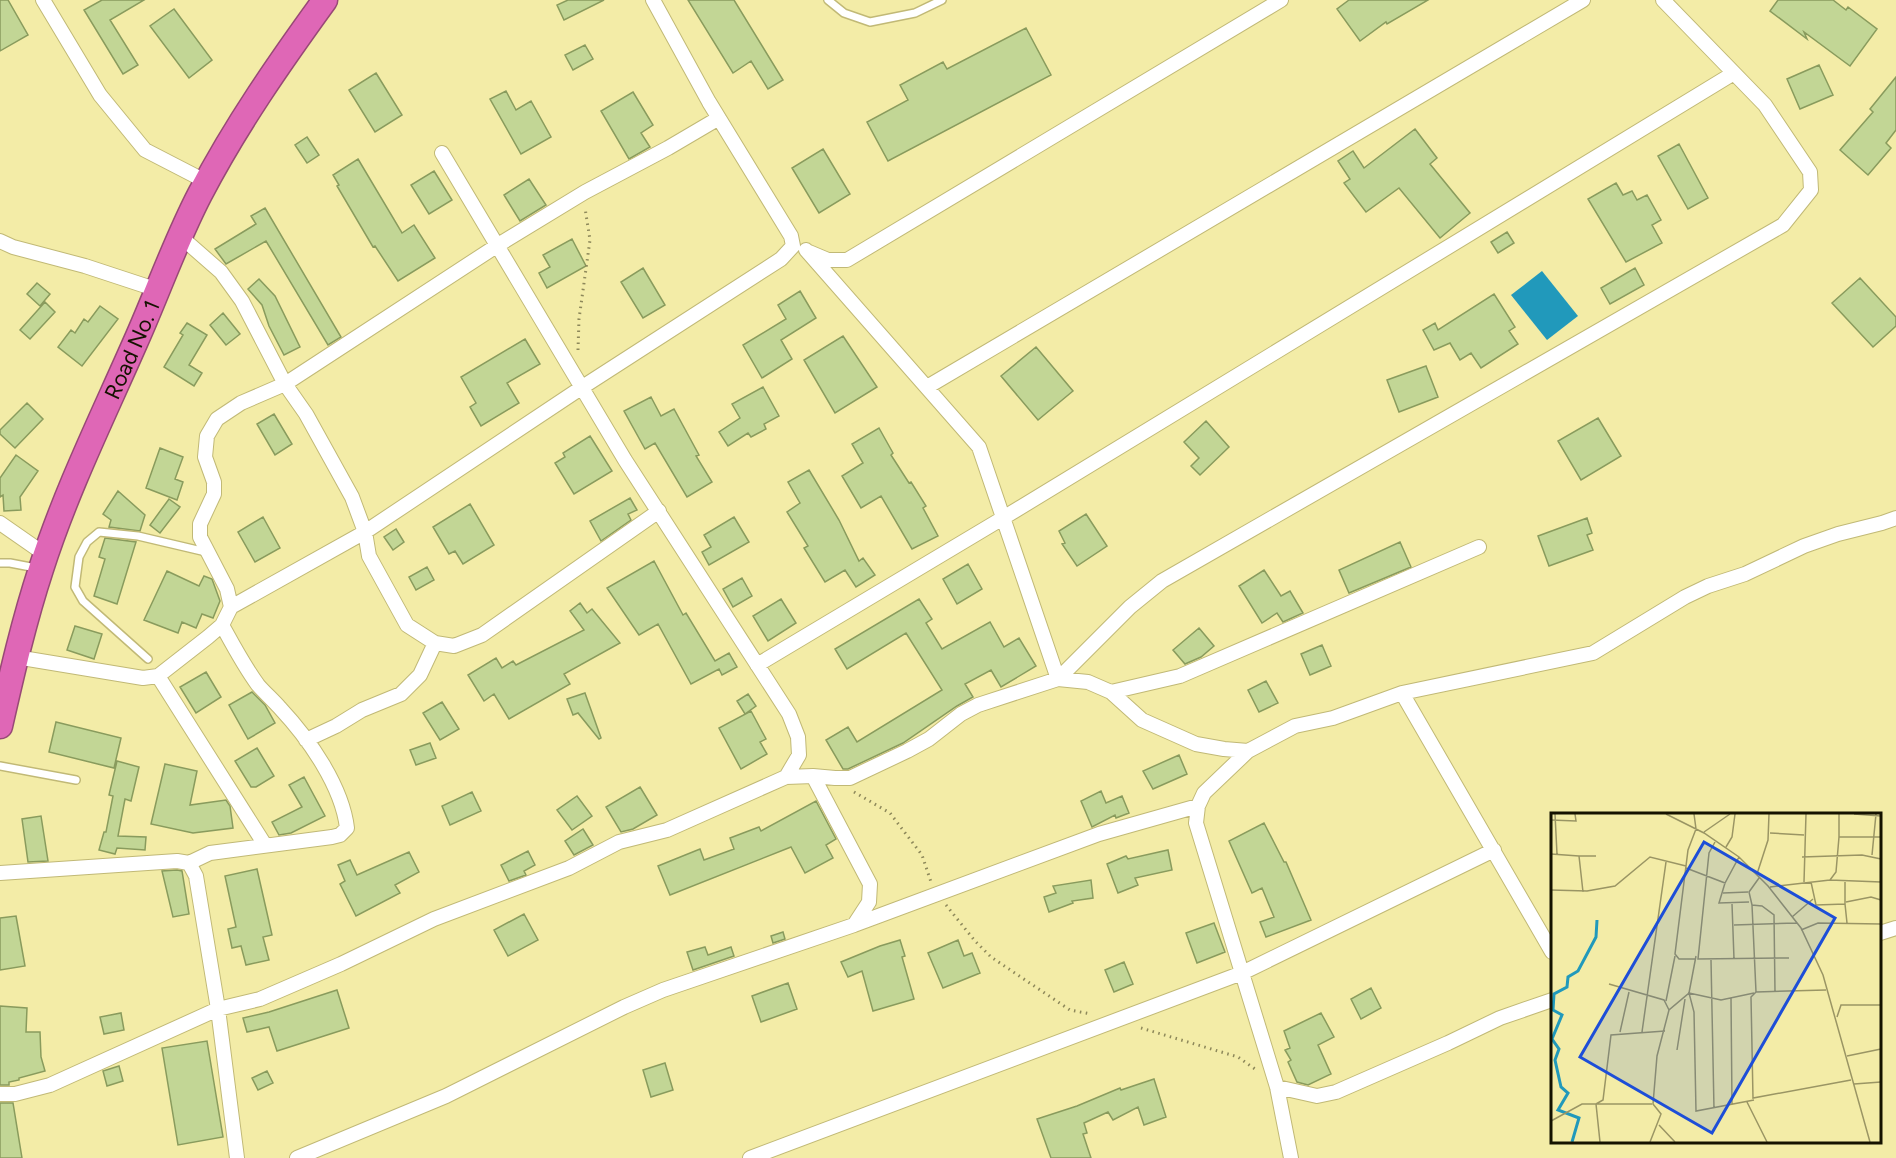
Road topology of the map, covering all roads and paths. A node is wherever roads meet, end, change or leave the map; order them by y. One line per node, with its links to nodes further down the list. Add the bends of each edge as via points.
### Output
1 (43, 0): 12 (street, via 100,95 145,150)
2 (325, 0): 12 (highway, Road No. 1, via 247,112)
3 (652, 0): 10 (street)
4 (828, 0): 5 (lane, via 844,13 870,22 915,13)
5 (942, 0)
6 (1281, 0): 17 (street, via 847,260 828,260)
7 (1583, 0): 21 (street)
8 (1663, 0): 9 (street)
9 (1734, 73): 24 (street); 39 (street, via 1765,105 1810,172 1811,190 1783,225 1162,581 1130,607)
10 (718, 118): 13 (street); 17 (street)
11 (442, 153): 16 (street)
12 (207, 182): 14 (highway, Road No. 1)
13 (585, 192): 16 (street); 19 (path, via 590,240)
14 (181, 237): 18 (highway, Road No. 1); 20 (street, via 221,272 242,301)
15 (0, 241): 18 (street)
16 (498, 245): 20 (street); 22 (street)
17 (799, 248): 21 (street); 22 (street)
18 (158, 290): 30 (highway, Road No. 1, via 74,480)
19 (578, 354)
20 (285, 384): 27 (street, via 332,459); 29 (street, via 241,403 217,419 207,436 205,458 214,494 200,524)
21 (927, 387): 24 (street, via 979,447)
22 (581, 388): 23 (street); 27 (street)
23 (659, 512): 34 (street, via 482,635 454,646); 37 (street)
24 (1003, 518): 37 (street); 39 (street)
25 (1896, 518): 42 (street, via 1804,546 1746,574 1708,586 1593,653)
26 (0, 523): 30 (street)
27 (365, 532): 32 (street); 34 (street, via 369,556 407,625)
28 (1479, 548): 41 (street, via 1190,672)
29 (206, 552): 32 (street, via 227,589); 36 (lane, via 138,536 99,532 79,557 75,587 82,601)
30 (44, 562): 31 (lane); 35 (highway, Road No. 1)
31 (0, 563)
32 (231, 607): 33 (street)
33 (222, 625): 38 (street); 44 (street, via 259,686)
34 (435, 643): 44 (street, via 420,675 401,694)
35 (16, 657): 38 (street, via 143,678); 40 (highway, Road No. 1)
36 (148, 659)
37 (757, 665): 48 (street, via 789,714 798,737 799,755)
38 (158, 676): 52 (street)
39 (1058, 679): 41 (street, via 1088,682); 47 (street, via 978,705 929,739 850,778)
40 (5, 685): 43 (highway, Road No. 1)
41 (1111, 692): 45 (street, via 1142,720 1172,734 1196,744)
42 (1402, 693): 45 (street, via 1333,718 1296,726); 53 (street)
43 (0, 726)
44 (306, 740): 52 (street, via 339,796 347,828 332,837)
45 (1248, 751): 51 (street, via 1204,794)
46 (0, 766): 49 (lane)
47 (813, 776): 48 (street); 57 (street, via 870,884 869,902)
48 (786, 777): 63 (street, via 667,830 619,842 569,868 434,919 260,999)
49 (76, 780)
50 (851, 790): 56 (path, via 890,813 922,855)
51 (1198, 806): 56 (street, via 1098,834); 61 (street, via 1196,823)
52 (265, 845): 54 (street, via 210,853)
53 (1494, 850): 60 (street); 61 (street)
54 (189, 862): 55 (street); 63 (street, via 196,876)
55 (0, 873)
56 (937, 894): 57 (street); 64 (path, via 991,957 1070,1010)
57 (854, 925): 68 (street, via 663,990 446,1096)
58 (1896, 928): 59 (street)
59 (1881, 933)
60 (1551, 950)
61 (1242, 973): 64 (street); 65 (street)
62 (1551, 1000): 65 (street, via 1500,1018 1336,1092 1317,1096)
63 (219, 1009): 66 (street, via 50,1085); 67 (street)
64 (1117, 1020): 65 (path, via 1238,1057); 69 (street)
65 (1277, 1087): 70 (street)
66 (0, 1094)
67 (237, 1158)
68 (297, 1158)
69 (750, 1158)
70 (1291, 1158)

